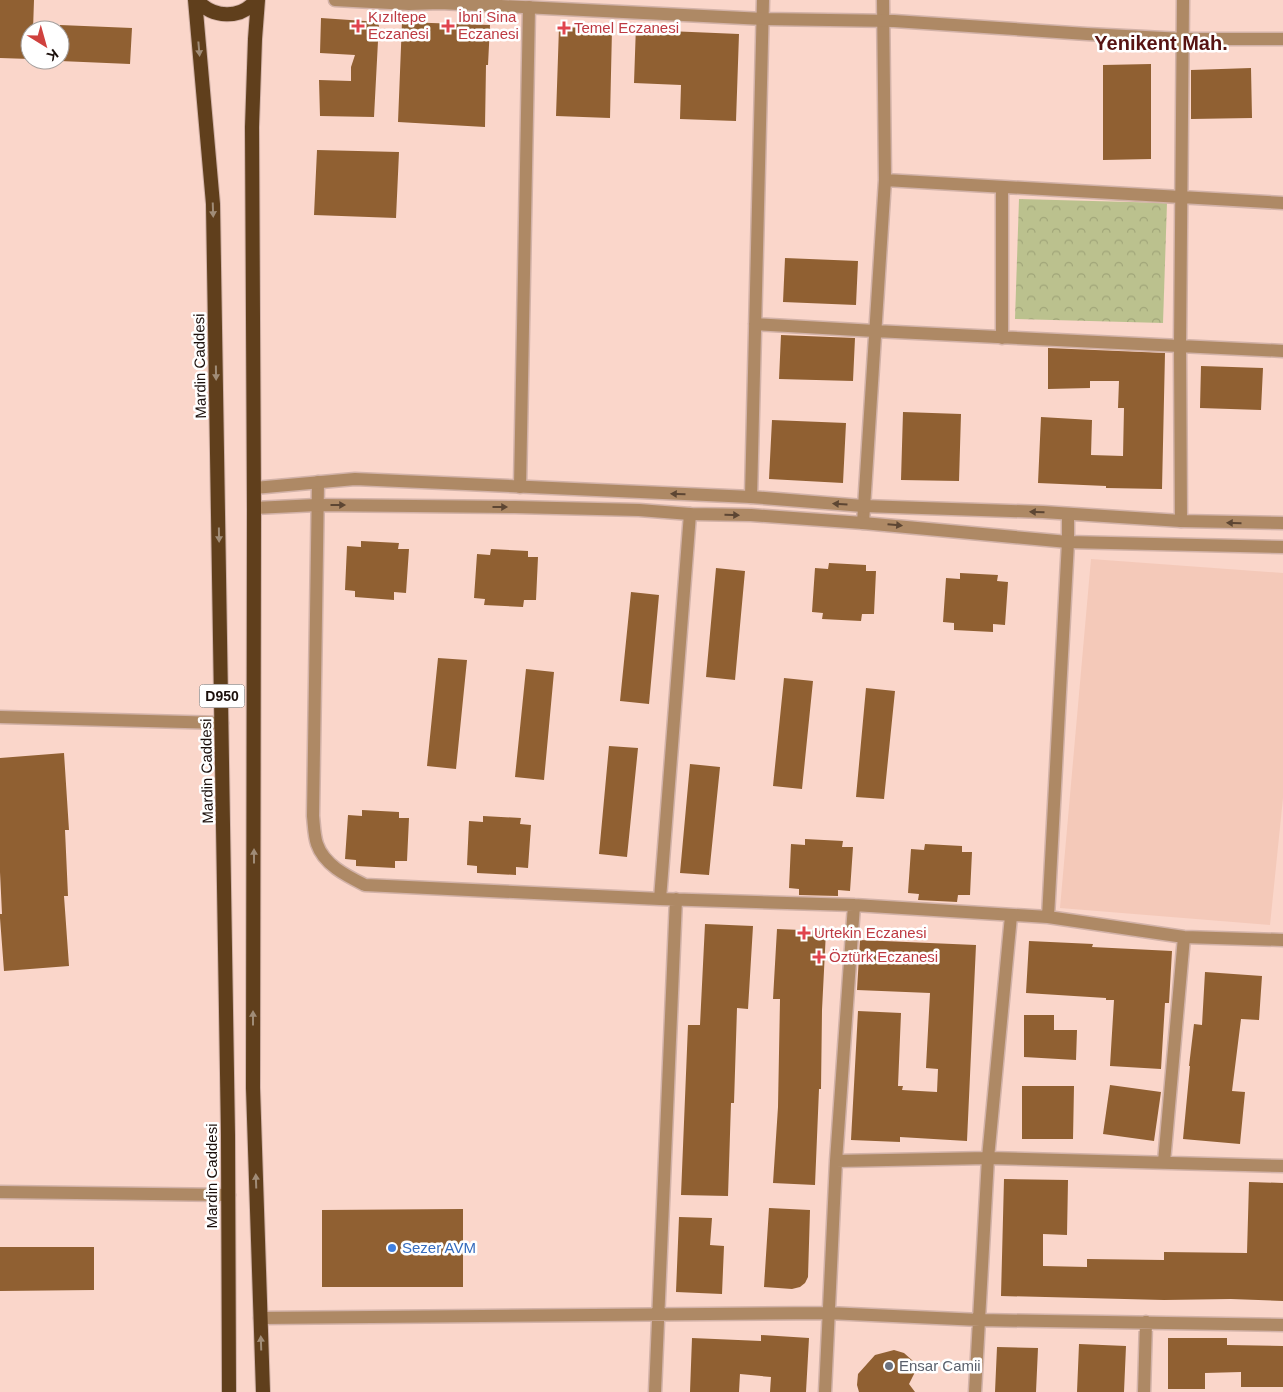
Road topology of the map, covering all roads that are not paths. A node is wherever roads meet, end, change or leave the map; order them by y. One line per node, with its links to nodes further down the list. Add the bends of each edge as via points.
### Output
1 (196, 0): 2 (highway, Mardin Caddesi, via 211,12 223,15 244,10); 36 (highway, Mardin Caddesi / D950, one-way to 36, via 213,204)
2 (257, 0): 23 (highway, Mardin Caddesi / D950, via 252,127)
3 (335, 0): 7 (street)
4 (763, 0): 8 (street)
5 (882, 0): 9 (street)
6 (1183, 0): 10 (street)
7 (529, 7): 8 (street); 22 (street)
8 (764, 19): 9 (street); 16 (street)
9 (882, 21): 10 (street); 12 (street)
10 (1183, 39): 11 (street); 14 (street)
11 (1283, 39)
12 (884, 180): 13 (street); 17 (street)
13 (1002, 187): 14 (street); 18 (street)
14 (1182, 197): 15 (street); 19 (street)
15 (1283, 203)
16 (755, 324): 17 (street); 24 (street)
17 (875, 331): 18 (street); 26 (street)
18 (1002, 338): 19 (street)
19 (1180, 346): 20 (street); 30 (street)
20 (1283, 351)
21 (318, 482): 22 (street, via 355,479); 23 (street); 25 (street)
22 (520, 487): 24 (street, one-way to 22)
23 (254, 488): 27 (highway, Mardin Caddesi / D950)
24 (751, 497): 26 (street, one-way to 24)
25 (317, 505): 27 (street); 28 (street, one-way to 28, via 515,507); 37 (street, via 313,816 317,845 325,857 337,870 365,885)
26 (864, 506): 29 (street, one-way to 26); 31 (street)
27 (254, 508): 52 (highway, Mardin Caddesi / D950, one-way to 27, via 253,1088)
28 (690, 514): 31 (street, one-way to 31); 37 (street)
29 (1068, 514): 30 (street); 33 (street)
30 (1181, 521): 32 (street, one-way to 30)
31 (863, 522): 33 (street, one-way to 33)
32 (1283, 524)
33 (1068, 542): 34 (street); 41 (street)
34 (1283, 547)
35 (0, 717): 36 (street)
36 (222, 723): 49 (highway, Mardin Caddesi / D950)
37 (660, 899): 38 (street)
38 (676, 900): 39 (street); 51 (street)
39 (854, 905): 40 (street); 45 (street)
40 (1011, 916): 41 (street); 44 (street)
41 (1048, 917): 42 (street)
42 (1184, 937): 43 (street); 46 (street)
43 (1283, 940)
44 (988, 1158): 45 (street); 46 (street); 53 (street)
45 (836, 1161): 50 (street)
46 (1164, 1162): 47 (street)
47 (1283, 1166)
48 (0, 1192): 49 (street)
49 (229, 1195): 56 (highway, Mardin Caddesi / D950)
50 (828, 1313): 51 (street); 53 (street); 59 (street)
51 (658, 1316): 52 (street); 58 (street)
52 (260, 1318): 57 (highway, Mardin Caddesi / D950, one-way to 52)
53 (980, 1320): 54 (street); 60 (street)
54 (1146, 1322): 55 (street); 61 (street)
55 (1283, 1325)
56 (230, 1392)
57 (262, 1392)
58 (654, 1392)
59 (825, 1392)
60 (975, 1392)
61 (1144, 1392)

